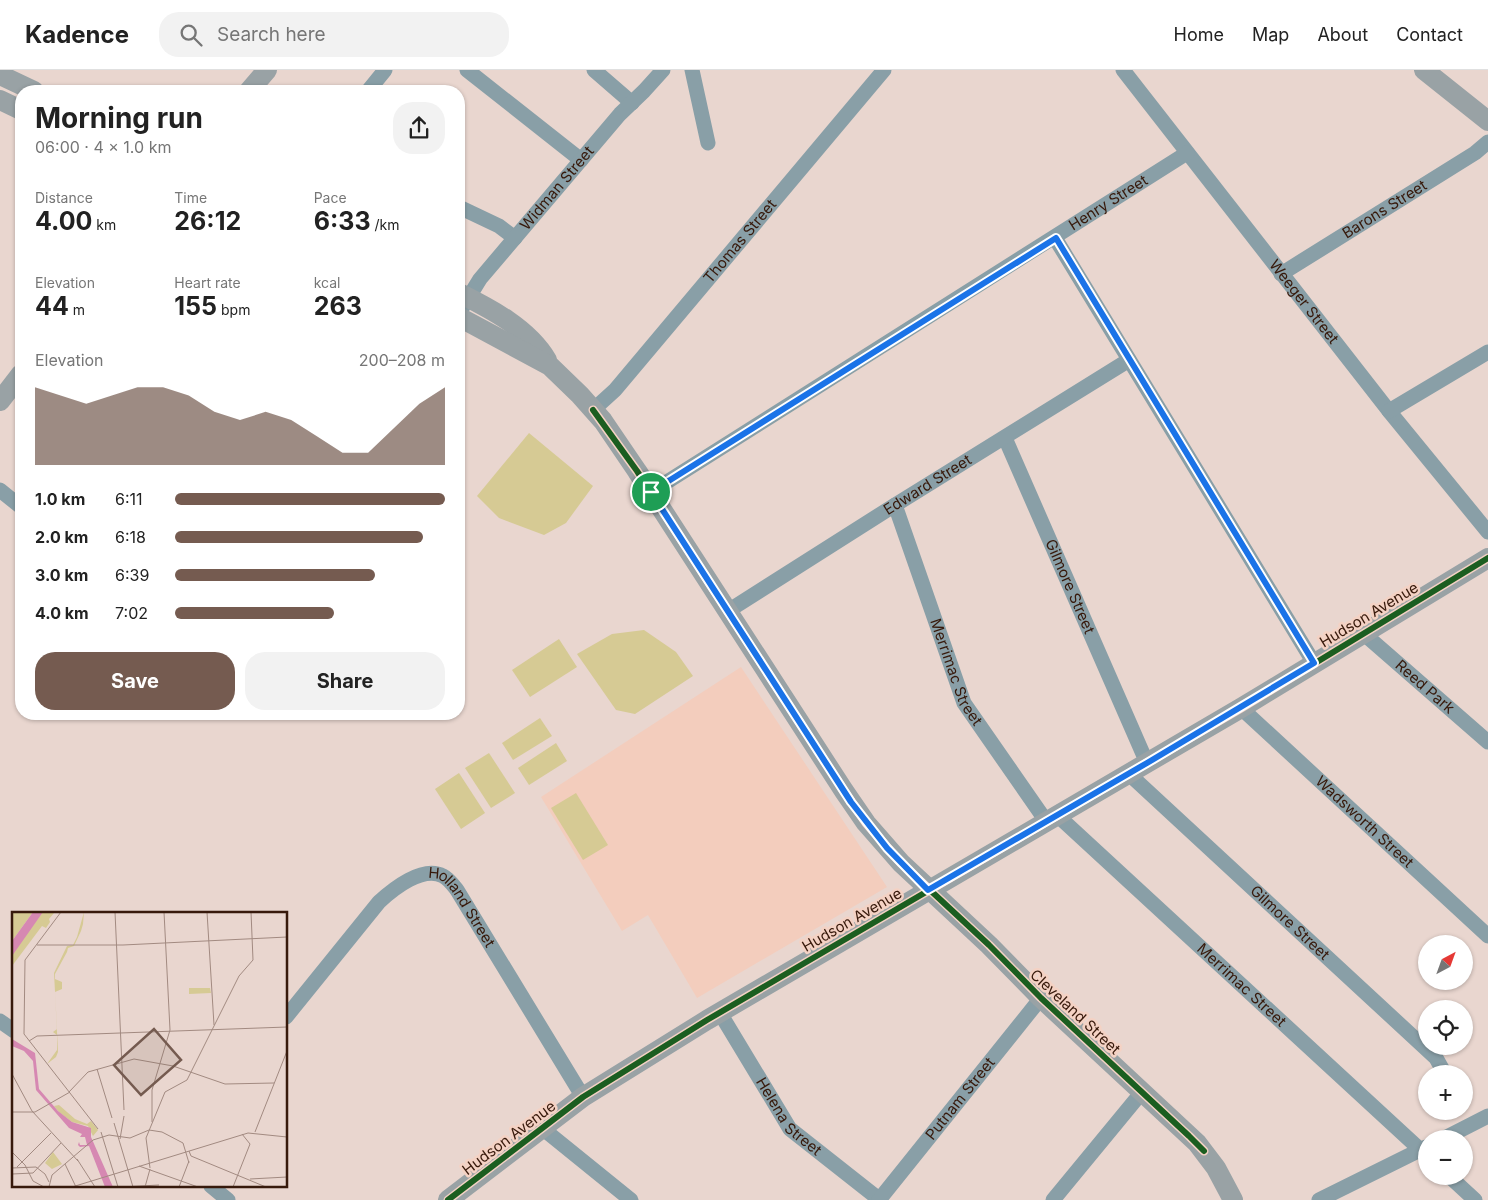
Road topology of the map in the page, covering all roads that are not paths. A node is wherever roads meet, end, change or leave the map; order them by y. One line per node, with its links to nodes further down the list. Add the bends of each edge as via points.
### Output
1 (267, 70): 12 (main road)
2 (385, 70): 13 (street)
3 (467, 70): 21 (street)
4 (594, 70): 15 (street)
5 (663, 70): 15 (street, Widman Street)
6 (692, 70): 19 (street)
7 (884, 70): 34 (street, Thomas Street, via 615,390)
8 (1123, 70): 20 (street, Weeger Street)
9 (1424, 70): 17 (main road)
10 (0, 75): 11 (main road)
11 (21, 85)
12 (254, 85)
13 (373, 85)
14 (0, 100): 16 (main road)
15 (632, 103): 21 (street, Widman Street)
16 (15, 107)
17 (1488, 121)
18 (1488, 142): 25 (street, Barons Street)
19 (708, 144)
20 (1187, 153): 24 (street, Henry Street); 25 (street, Weeger Street)
21 (581, 160): 23 (street, Widman Street)
22 (465, 210): 23 (street, via 499,226)
23 (515, 238): 26 (street, Widman Street)
24 (1056, 238): 30 (street); 38 (street, Henry Street)
25 (1281, 274): 35 (street, Weeger Street)
26 (465, 297)
27 (465, 302): 31 (main road, via 499,316 525,334)
28 (465, 320): 31 (main road)
29 (1488, 352): 35 (street)
30 (1130, 360): 36 (street, Edward Street); 45 (street)
31 (550, 366): 34 (main road, Cleveland Street)
32 (15, 382): 33 (main road)
33 (0, 401)
34 (594, 410): 38 (main road, Cleveland Street)
35 (1389, 411): 41 (street, Weeger Street)
36 (1005, 438): 40 (street, Edward Street); 48 (street, Gilmore Street)
37 (0, 490): 39 (street)
38 (651, 492): 43 (main road, Cleveland Street)
39 (15, 501)
40 (895, 505): 43 (street, Edward Street); 50 (street, Merrimac Street, via 964,703)
41 (1488, 532)
42 (1487, 559): 44 (main road, Hudson Avenue)
43 (728, 612): 51 (main road, Cleveland Street, via 866,823)
44 (1363, 633): 45 (main road, Hudson Avenue); 47 (street, Reed Park)
45 (1314, 663): 46 (main road, Hudson Avenue)
46 (1241, 708): 48 (main road, Hudson Avenue); 52 (street, Wadsworth Street)
47 (1488, 742)
48 (1147, 763): 49 (main road, Hudson Avenue)
49 (1129, 774): 50 (main road, Hudson Avenue); 58 (street, Gilmore Street)
50 (1052, 818): 51 (main road, Hudson Avenue); 66 (street, Merrimac Street)
51 (928, 890): 53 (main road, Cleveland Street); 54 (main road, Hudson Avenue)
52 (1488, 936)
53 (1041, 998): 59 (main road, Cleveland Street); 73 (street, Putnam Street)
54 (720, 1013): 60 (main road, Hudson Avenue); 73 (street, Helena Street, via 790,1129)
55 (288, 1014): 60 (street, Holland Street, via 384,897 411,879 432,873 442,875 457,890)
56 (0, 1020): 57 (street)
57 (12, 1029)
58 (1440, 1065)
59 (1142, 1092): 74 (street); 75 (main road, Cleveland Street, via 1204,1151)
60 (583, 1097): 64 (main road, Hudson Avenue)
61 (1488, 1116): 63 (street)
62 (1468, 1120): 63 (street)
63 (1470, 1125): 65 (street)
64 (542, 1128): 71 (main road, Hudson Avenue); 72 (street)
65 (1460, 1130)
66 (1418, 1146)
67 (1418, 1154): 76 (street)
68 (1459, 1185): 77 (street)
69 (213, 1188): 70 (street)
70 (228, 1200)
71 (448, 1200)
72 (631, 1200)
73 (879, 1200)
74 (1053, 1200)
75 (1233, 1200)
76 (1319, 1200)
77 (1475, 1200)

